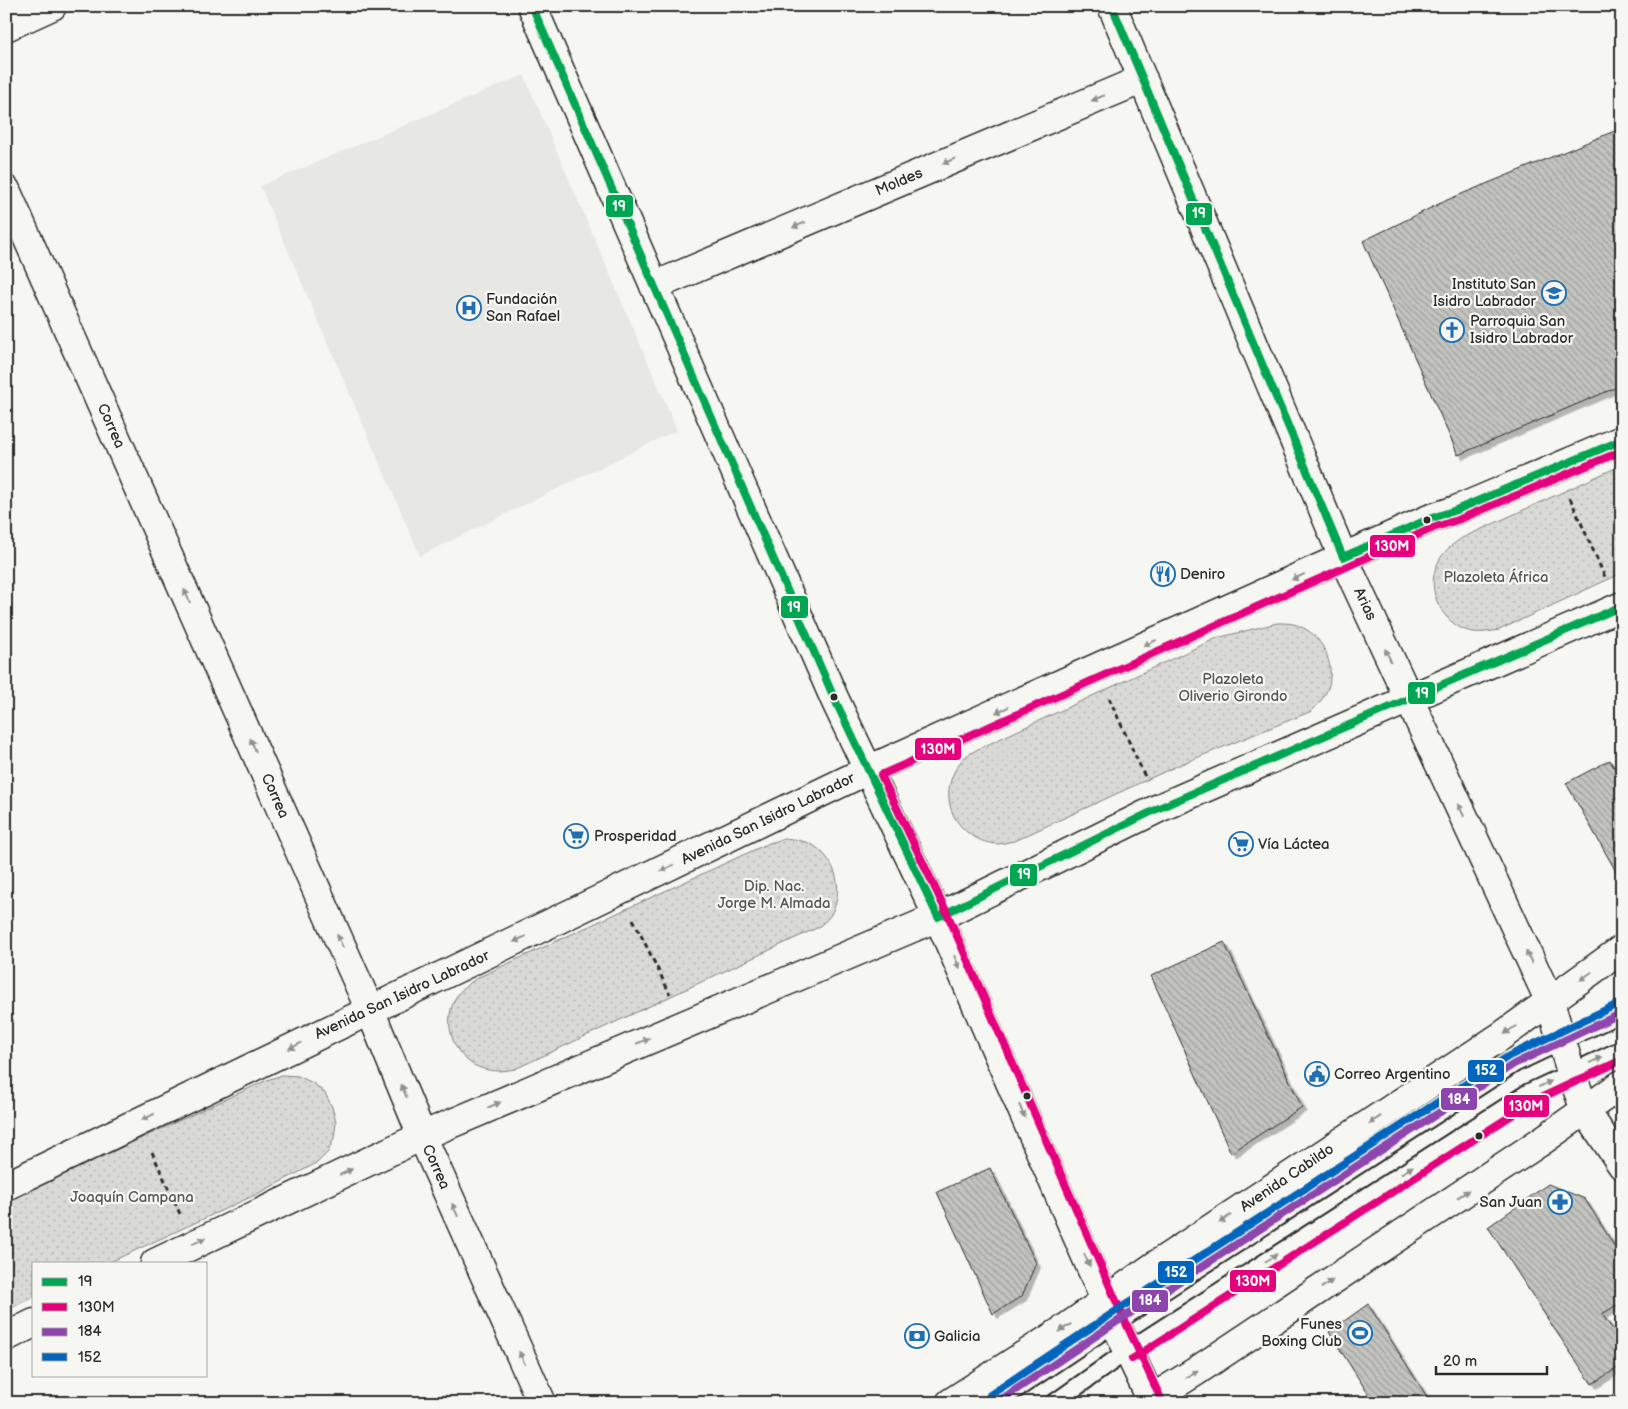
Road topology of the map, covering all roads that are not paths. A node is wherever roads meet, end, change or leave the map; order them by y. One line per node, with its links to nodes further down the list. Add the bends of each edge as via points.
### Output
1 (52, 6): 4 (street)
2 (532, 6): 7 (street)
3 (1112, 6): 5 (street, Arias)
4 (6, 27)
5 (1143, 79): 7 (street, Moldes, one-way to 7); 9 (street, Arias)
6 (6, 190): 16 (street, Correa, one-way to 6)
7 (654, 286): 12 (street)
8 (1622, 440): 9 (street, Avenida San Isidro Labrador)
9 (1343, 557): 11 (street, Arias, one-way to 9); 12 (street, Avenida San Isidro Labrador, one-way to 12)
10 (1620, 606): 11 (street)
11 (1409, 699): 13 (street, via 1160,808); 15 (street, Arias, one-way to 11)
12 (868, 770): 13 (street); 16 (street, Avenida San Isidro Labrador, one-way to 16)
13 (938, 917): 23 (street, one-way to 13); 27 (street, one-way to 27)
14 (1622, 949): 15 (street, Avenida Cabildo, one-way to 15)
15 (1550, 1002): 18 (street, Arias); 27 (street, Avenida Cabildo, one-way to 27)
16 (370, 1010): 23 (street, Correa, one-way to 16); 25 (street, Avenida San Isidro Labrador, one-way to 25)
17 (1622, 1013): 18 (lane)
18 (1561, 1042): 20 (street, Arias); 27 (lane, via 1514,1064)
19 (1622, 1049): 20 (lane, one-way to 19)
20 (1571, 1072): 22 (street, Arias); 30 (lane, one-way to 20, via 1466,1131 1529,1092)
21 (1622, 1084): 22 (street)
22 (1585, 1110): 24 (street, Arias); 31 (street, one-way to 22)
23 (422, 1136): 26 (street, one-way to 23); 32 (street, Correa, one-way to 23)
24 (1622, 1165)
25 (6, 1186)
26 (157, 1262)
27 (1110, 1312): 30 (street); 33 (street, Avenida Cabildo, one-way to 33, via 1063,1330); 34 (lane)
28 (32, 1324): 29 (street)
29 (6, 1337)
30 (1127, 1351): 31 (street); 35 (lane)
31 (1149, 1402)
32 (542, 1403)
33 (950, 1403)
34 (996, 1403)
35 (1054, 1403)

